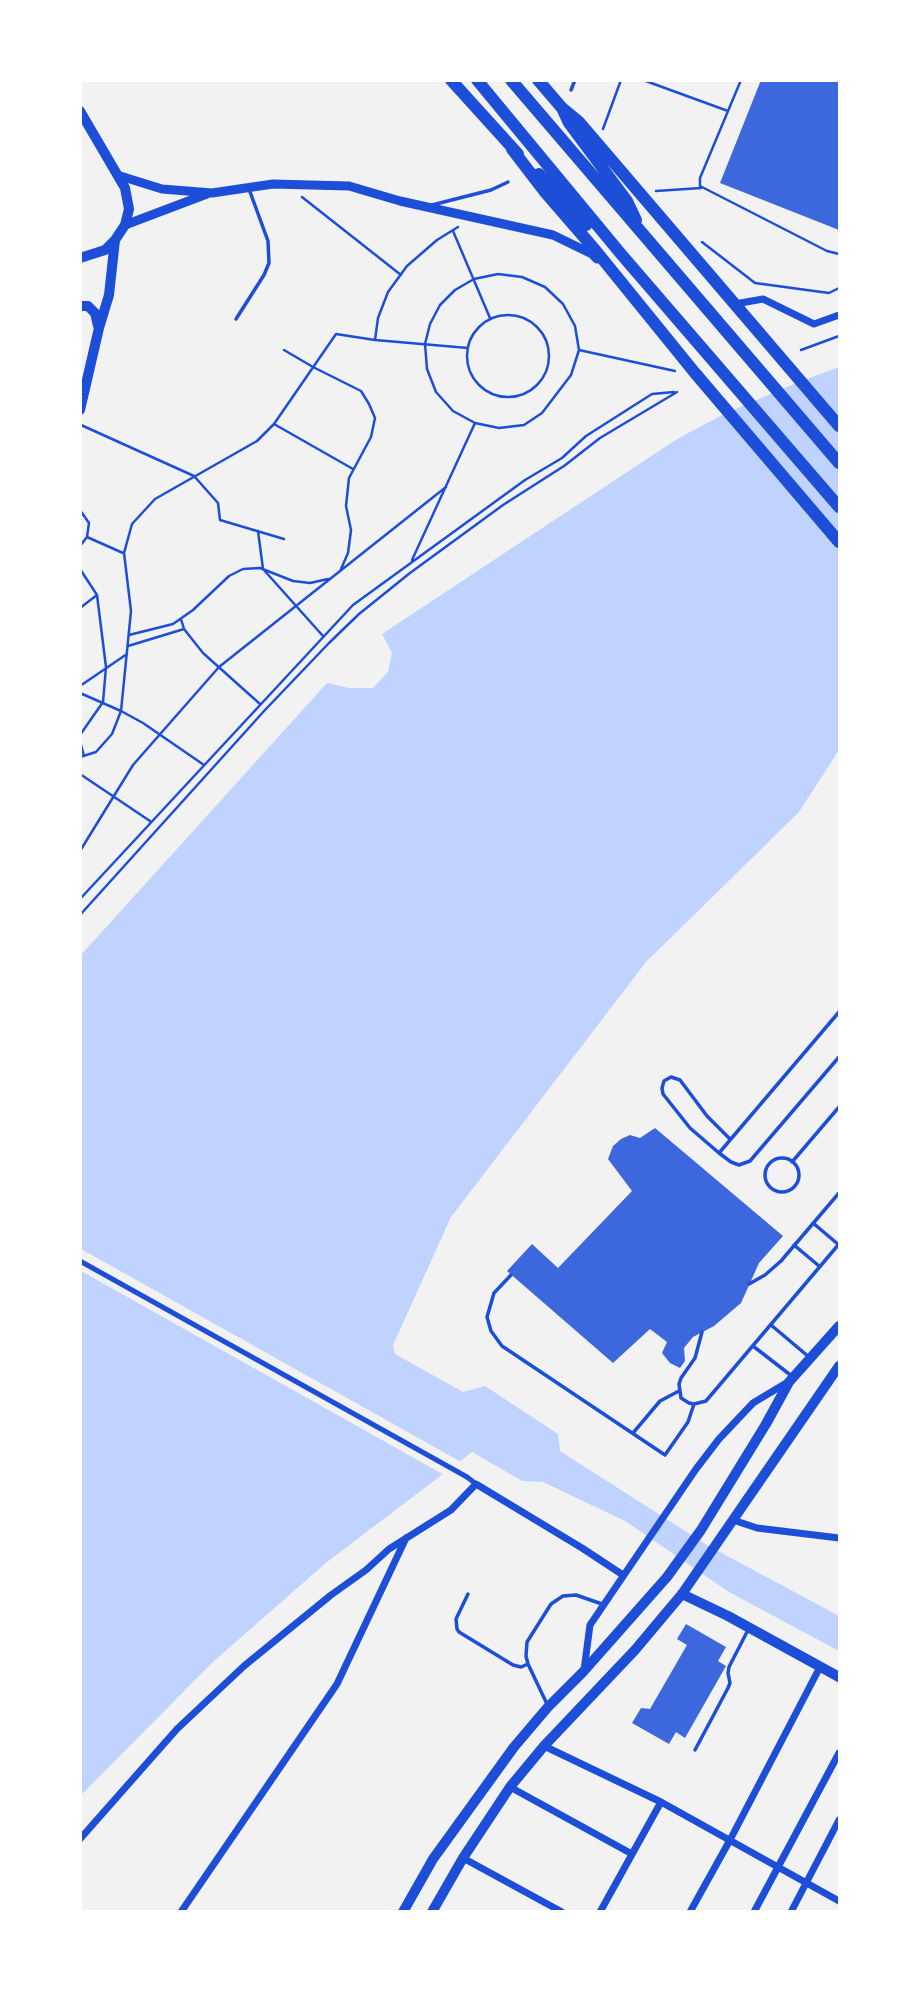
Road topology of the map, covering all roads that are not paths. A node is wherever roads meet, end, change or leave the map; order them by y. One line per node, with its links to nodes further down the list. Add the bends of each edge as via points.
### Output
1 (451, 80): 9 (highway)
2 (477, 80): 18 (highway)
3 (511, 80): 16 (highway)
4 (538, 80): 7 (highway)
5 (575, 80): 6 (lane)
6 (571, 90)
7 (562, 108): 16 (highway, via 627,201); 21 (highway, via 579,122)
8 (80, 111): 10 (main road)
9 (512, 149): 18 (highway, via 594,234); 20 (highway)
10 (117, 175): 13 (street, via 162,189); 15 (main road, via 129,209)
11 (508, 182): 14 (lane)
12 (248, 187): 13 (street); 14 (street, via 349,186); 24 (lane, via 268,241 269,263)
13 (212, 192): 15 (street)
14 (427, 207): 20 (street, via 553,235 592,254)
15 (125, 225): 17 (main road)
16 (644, 236): 28 (highway)
17 (115, 240): 19 (main road, via 105,250); 25 (main road, via 109,295)
18 (621, 254): 29 (highway)
19 (80, 258)
20 (628, 290): 30 (highway)
21 (734, 304): 23 (street, via 763,299 814,324); 27 (highway)
22 (80, 306): 25 (main road, via 95,313)
23 (839, 315)
24 (236, 318)
25 (99, 328): 26 (main road)
26 (80, 410)
27 (839, 426)
28 (839, 463)
29 (839, 507)
30 (839, 542)
31 (839, 1012): 34 (lane)
32 (839, 1056): 35 (lane, via 750,1161 735,1164)
33 (839, 1107): 36 (lane)
34 (730, 1139): 35 (lane); 35 (lane, via 680,1080 671,1077 664,1081 663,1094 690,1128)
35 (719, 1153)
36 (792, 1162): 36 (lane, via 799,1176 795,1186 786,1192 771,1188 765,1180 768,1164 777,1158)
37 (839, 1193): 38 (lane)
38 (813, 1223): 39 (lane); 40 (lane)
39 (794, 1245): 42 (lane); 44 (lane, via 765,1275)
40 (839, 1245): 42 (lane)
41 (80, 1261): 55 (street)
42 (820, 1267): 45 (lane)
43 (511, 1275): 54 (lane, via 498,1286 488,1309 495,1339)
44 (749, 1284)
45 (771, 1325): 48 (lane); 49 (lane)
46 (839, 1326): 49 (main road)
47 (702, 1332): 52 (lane, via 695,1358 681,1378)
48 (753, 1346): 51 (lane); 53 (lane, via 706,1401)
49 (810, 1359): 51 (main road)
50 (839, 1366): 56 (main road)
51 (791, 1380): 59 (street, via 753,1403 719,1439); 66 (main road, via 701,1530 667,1577)
52 (680, 1391): 53 (lane, via 684,1401); 54 (lane, via 660,1401)
53 (694, 1404): 54 (lane, via 688,1422 665,1455)
54 (634, 1433)
55 (476, 1484): 57 (street, via 451,1510); 59 (street)
56 (733, 1520): 58 (street, via 757,1528); 61 (main road)
57 (407, 1537): 75 (street, via 244,1665 177,1729); 82 (street, via 337,1684)
58 (839, 1538)
59 (623, 1575): 62 (street)
60 (468, 1594): 64 (lane, via 456,1619 459,1632 513,1665)
61 (682, 1594): 63 (main road); 69 (main road)
62 (604, 1605): 64 (lane, via 569,1594 556,1599 527,1642); 66 (street, via 590,1625)
63 (749, 1628): 65 (main road); 70 (lane, via 729,1667 730,1686)
64 (528, 1664): 68 (lane)
65 (820, 1668): 67 (main road); 76 (street)
66 (583, 1672): 68 (main road)
67 (839, 1676)
68 (548, 1707): 83 (main road, via 433,1859)
69 (544, 1746): 72 (main road); 73 (street)
70 (695, 1750)
71 (839, 1753): 79 (street)
72 (510, 1787): 77 (street); 78 (main road)
73 (661, 1802): 76 (street); 77 (street)
74 (839, 1820): 80 (street)
75 (80, 1839)
76 (730, 1840): 79 (street); 87 (street)
77 (632, 1854): 86 (street)
78 (463, 1858): 84 (main road); 85 (street)
79 (778, 1866): 80 (street); 88 (street)
80 (807, 1882): 81 (street); 89 (street)
81 (839, 1901)
82 (181, 1912)
83 (403, 1912)
84 (432, 1912)
85 (562, 1912)
86 (600, 1912)
87 (690, 1912)
88 (754, 1912)
89 (791, 1912)

